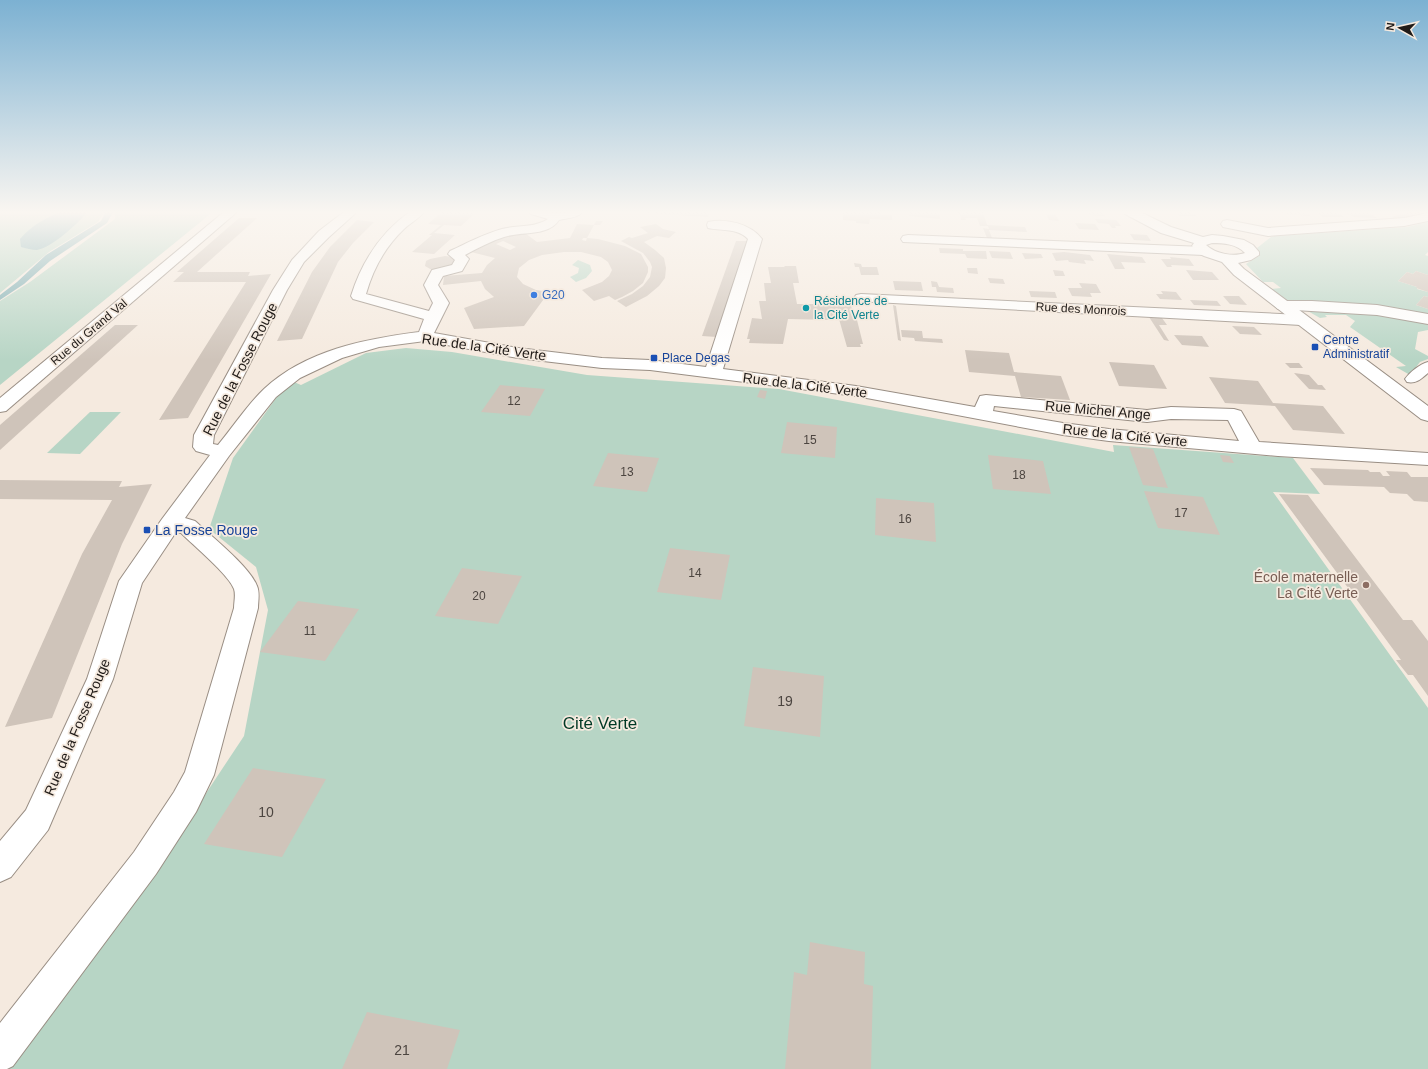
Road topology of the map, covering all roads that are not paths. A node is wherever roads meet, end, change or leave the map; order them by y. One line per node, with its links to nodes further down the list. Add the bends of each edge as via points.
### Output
1 (173, 261): 16 (street, Rue du Grand Val)
2 (298, 261): 20 (street, Rue de la Fosse Rouge, via 280,290 204,435 203,447)
3 (372, 261): 9 (street, via 358,296)
4 (461, 261): 9 (street, via 457,268 437,273 431,286 441,303)
5 (748, 261): 14 (street)
6 (1229, 261): 8 (street)
7 (861, 298): 11 (street, Rue des Monrois)
8 (1283, 306): 10 (street, via 1377,310); 11 (street)
9 (432, 317): 12 (street)
10 (1428, 319)
11 (1301, 320): 18 (street)
12 (425, 336): 14 (street, Rue de la Cité Verte, via 518,353); 20 (street, Rue de la Cité Verte, via 378,342 336,354 294,374 270,393)
13 (1428, 366): 15 (street)
14 (713, 373): 17 (street, Rue de la Cité Verte, via 860,392)
15 (1412, 379)
16 (0, 407)
17 (982, 414): 19 (street, Rue de la Cité Verte, via 1109,436); 19 (street, Rue Michel Ange, via 986,400 1134,416 1171,413 1234,416)
18 (1428, 415)
19 (1253, 448): 21 (street, Rue de la Cité Verte)
20 (222, 452): 22 (street, Rue de la Fosse Rouge)
21 (1428, 459)
22 (170, 524): 23 (street, Rue de la Fosse Rouge, via 131,581 100,679 37,820); 24 (street, via 187,526 230,566 245,585 247,593 246,608 199,775 185,802 145,863)
23 (0, 866)
24 (0, 1053)

